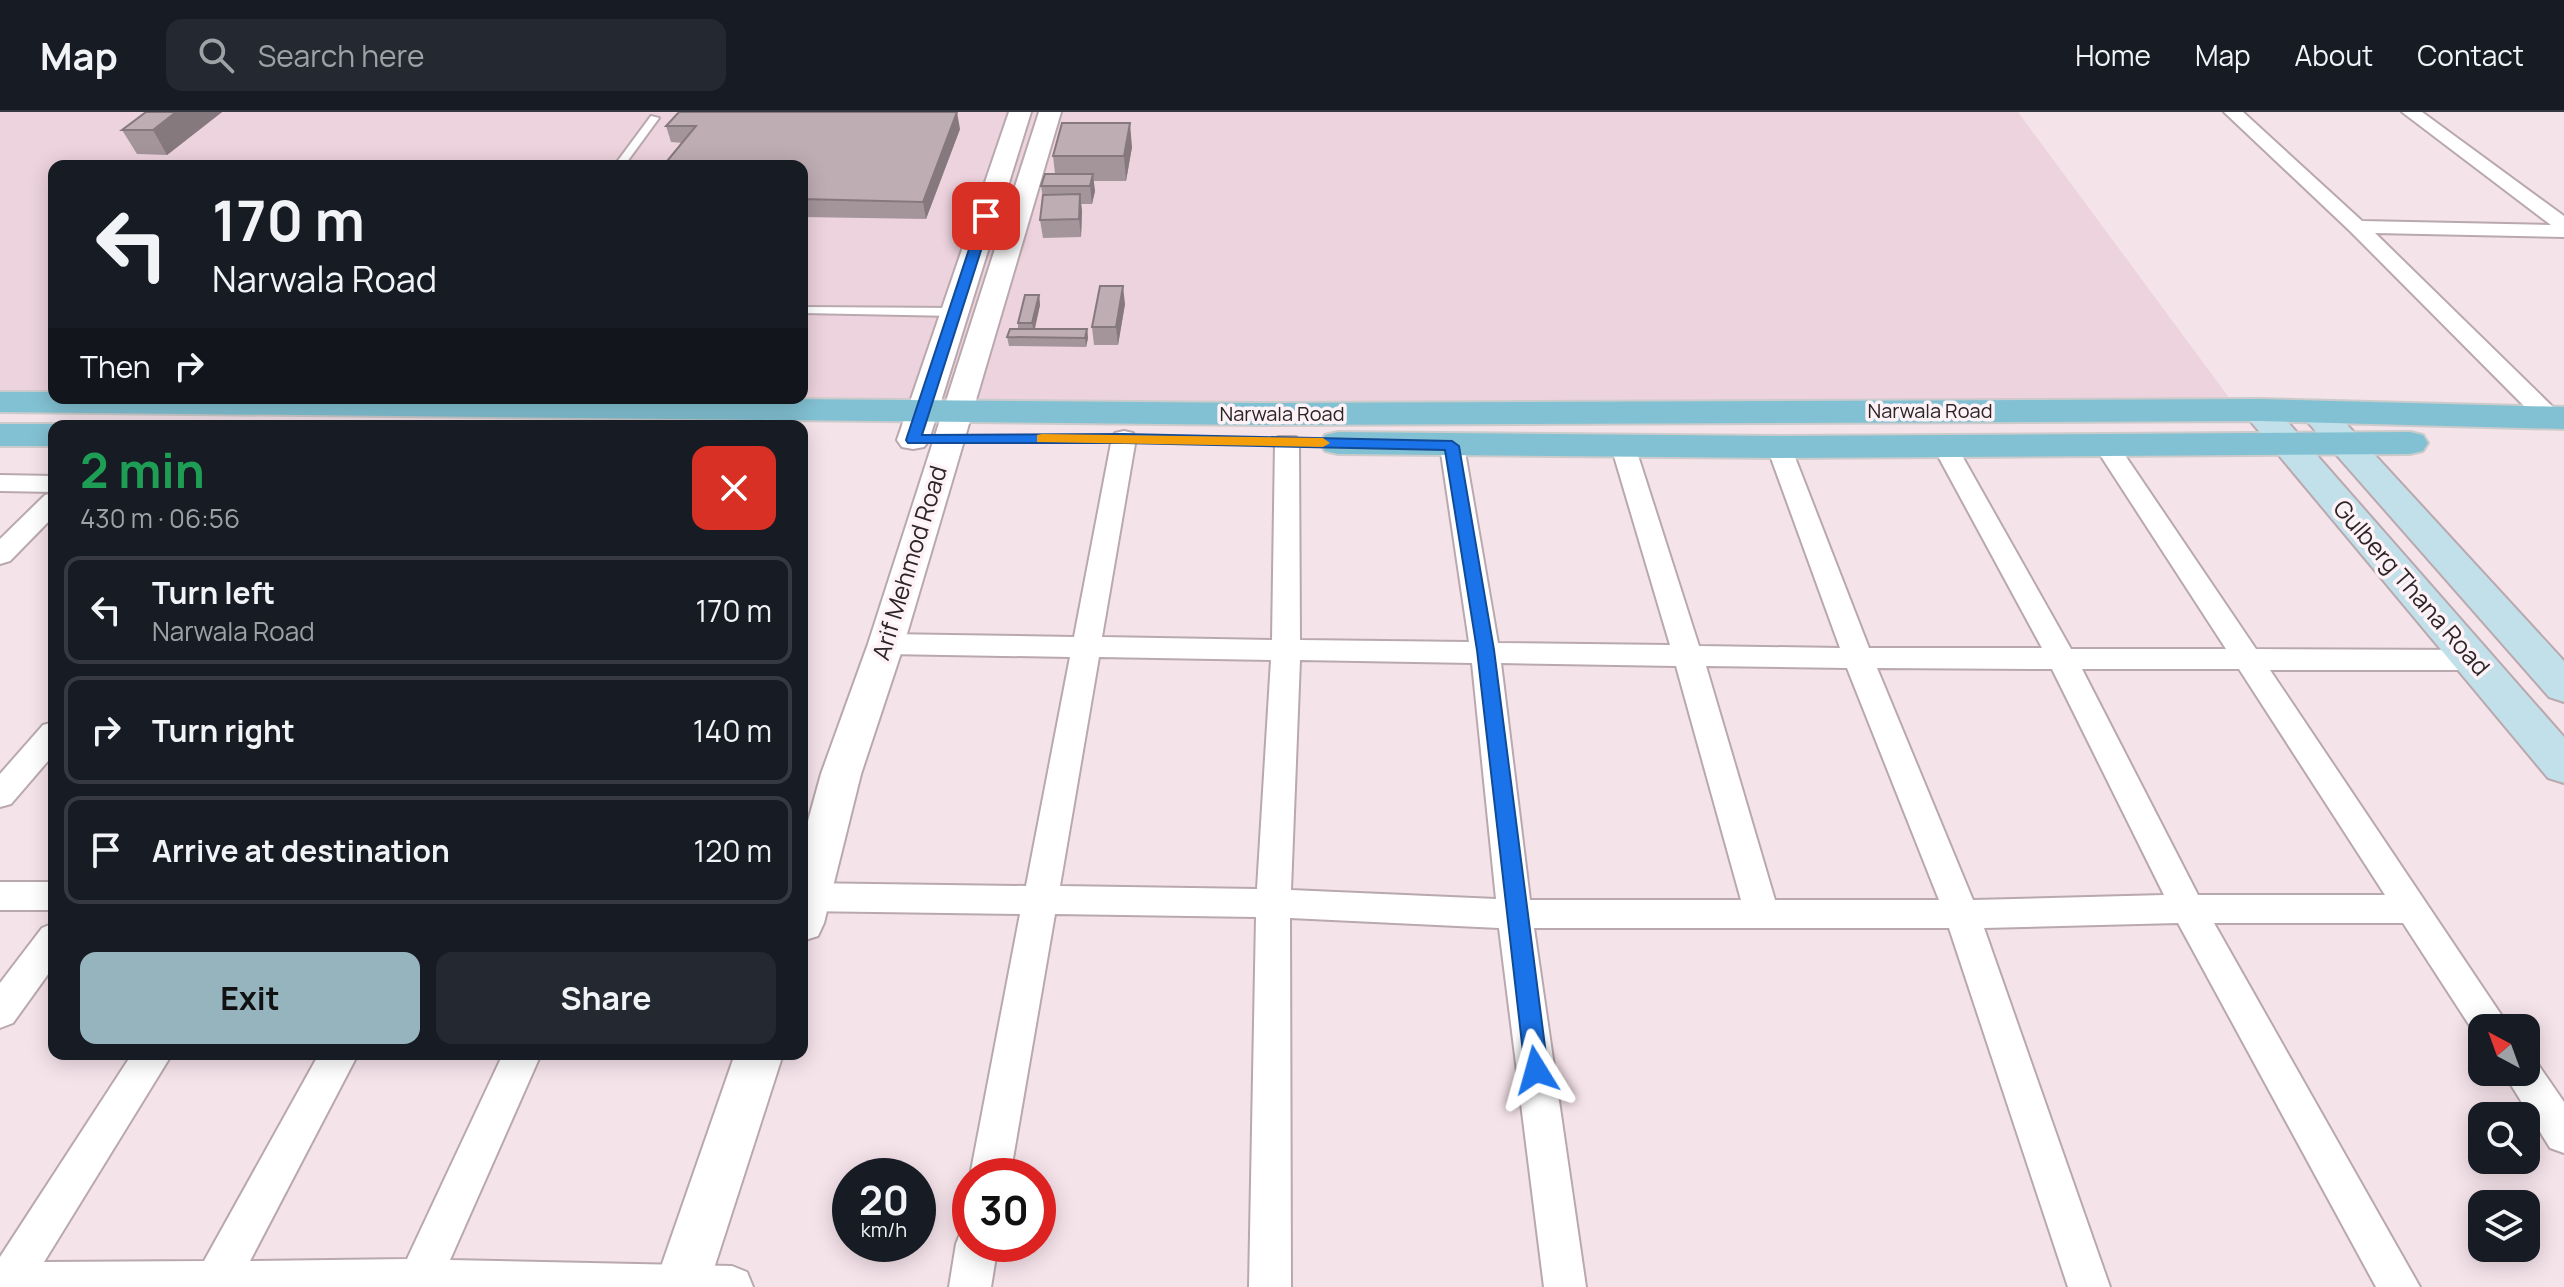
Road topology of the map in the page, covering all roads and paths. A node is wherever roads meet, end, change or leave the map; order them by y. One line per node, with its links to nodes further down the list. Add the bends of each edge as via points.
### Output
1 (1020, 112): 10 (street)
2 (1050, 112): 11 (street, Arif Mehmod Road)
3 (2233, 112): 8 (street)
4 (2411, 112): 7 (street)
5 (654, 118): 6 (lane)
6 (623, 160)
7 (2564, 225)
8 (2357, 227): 9 (street); 22 (street)
9 (2564, 231)
10 (977, 242): 11 (street); 13 (street)
11 (1009, 242): 21 (street, Arif Mehmod Road)
12 (808, 310): 13 (lane)
13 (955, 312): 21 (street)
14 (0, 402): 15 (main road, Narwala Road)
15 (48, 403)
16 (81, 404): 19 (main road, Narwala Road)
17 (2259, 410): 18 (main road, Narwala Road); 21 (main road, Narwala Road, via 1291,414); 30 (main road, Gulberg Thana Road)
18 (2317, 412): 22 (main road, Narwala Road); 28 (main road, Gulberg Thana Road)
19 (732, 420)
20 (808, 422): 21 (main road, Narwala Road)
21 (935, 425): 25 (main road, Narwala Road); 26 (main road, Narwala Road); 39 (street, Arif Mehmod Road)
22 (2559, 426): 28 (main road, Narwala Road)
23 (0, 435): 24 (main road)
24 (48, 435)
25 (808, 437)
26 (1124, 438): 27 (main road, Narwala Road); 40 (street)
27 (1287, 442): 32 (main road, Narwala Road); 41 (street)
28 (2348, 443): 30 (main road, Narwala Road); 48 (main road, Gulberg Thana Road)
29 (2105, 444): 30 (main road, Narwala Road); 31 (main road, Narwala Road); 47 (street)
30 (2287, 444): 46 (main road, Gulberg Thana Road)
31 (1944, 445): 34 (main road, Narwala Road); 44 (street)
32 (1452, 446): 33 (main road, Narwala Road); 42 (street)
33 (1623, 446): 34 (main road, Narwala Road); 43 (street)
34 (1779, 447): 45 (street)
35 (0, 483): 36 (street)
36 (48, 484)
37 (48, 507): 38 (street)
38 (0, 555)
39 (886, 644): 40 (street); 52 (street, Arif Mehmod Road, via 841,774)
40 (1087, 649): 41 (street); 55 (street)
41 (1286, 649): 42 (street); 56 (street)
42 (1485, 650): 43 (street); 60 (street)
43 (1688, 656): 45 (street); 61 (street)
44 (2061, 657): 45 (street); 47 (street); 58 (street)
45 (1858, 658): 62 (street)
46 (2474, 660): 47 (street); 50 (main road, Gulberg Thana Road)
47 (2249, 661): 59 (street)
48 (2564, 687)
49 (48, 740): 51 (street)
50 (2564, 766)
51 (0, 795)
52 (808, 895)
53 (0, 896): 54 (street)
54 (48, 896)
55 (1041, 900): 56 (street); 57 (street); 72 (street)
56 (1273, 903): 60 (street); 80 (street)
57 (808, 906)
58 (2188, 909): 59 (street); 62 (street); 83 (street)
59 (2412, 909): 65 (street)
60 (1515, 914): 61 (street); 81 (street)
61 (1762, 914): 62 (street)
62 (1962, 914): 82 (street)
63 (48, 946): 64 (street)
64 (0, 1012)
65 (2483, 1014)
66 (149, 1060): 75 (street)
67 (336, 1060): 76 (street)
68 (519, 1060): 74 (street)
69 (757, 1060): 77 (street)
70 (2531, 1086): 71 (street)
71 (2564, 1135)
72 (993, 1158)
73 (974, 1262): 79 (street)
74 (418, 1284): 76 (street); 77 (street)
75 (4, 1285): 76 (street)
76 (214, 1285)
77 (682, 1286): 78 (street)
78 (732, 1287)
79 (970, 1287)
80 (1270, 1287)
81 (1565, 1287)
82 (2089, 1287)
83 (2399, 1287)

